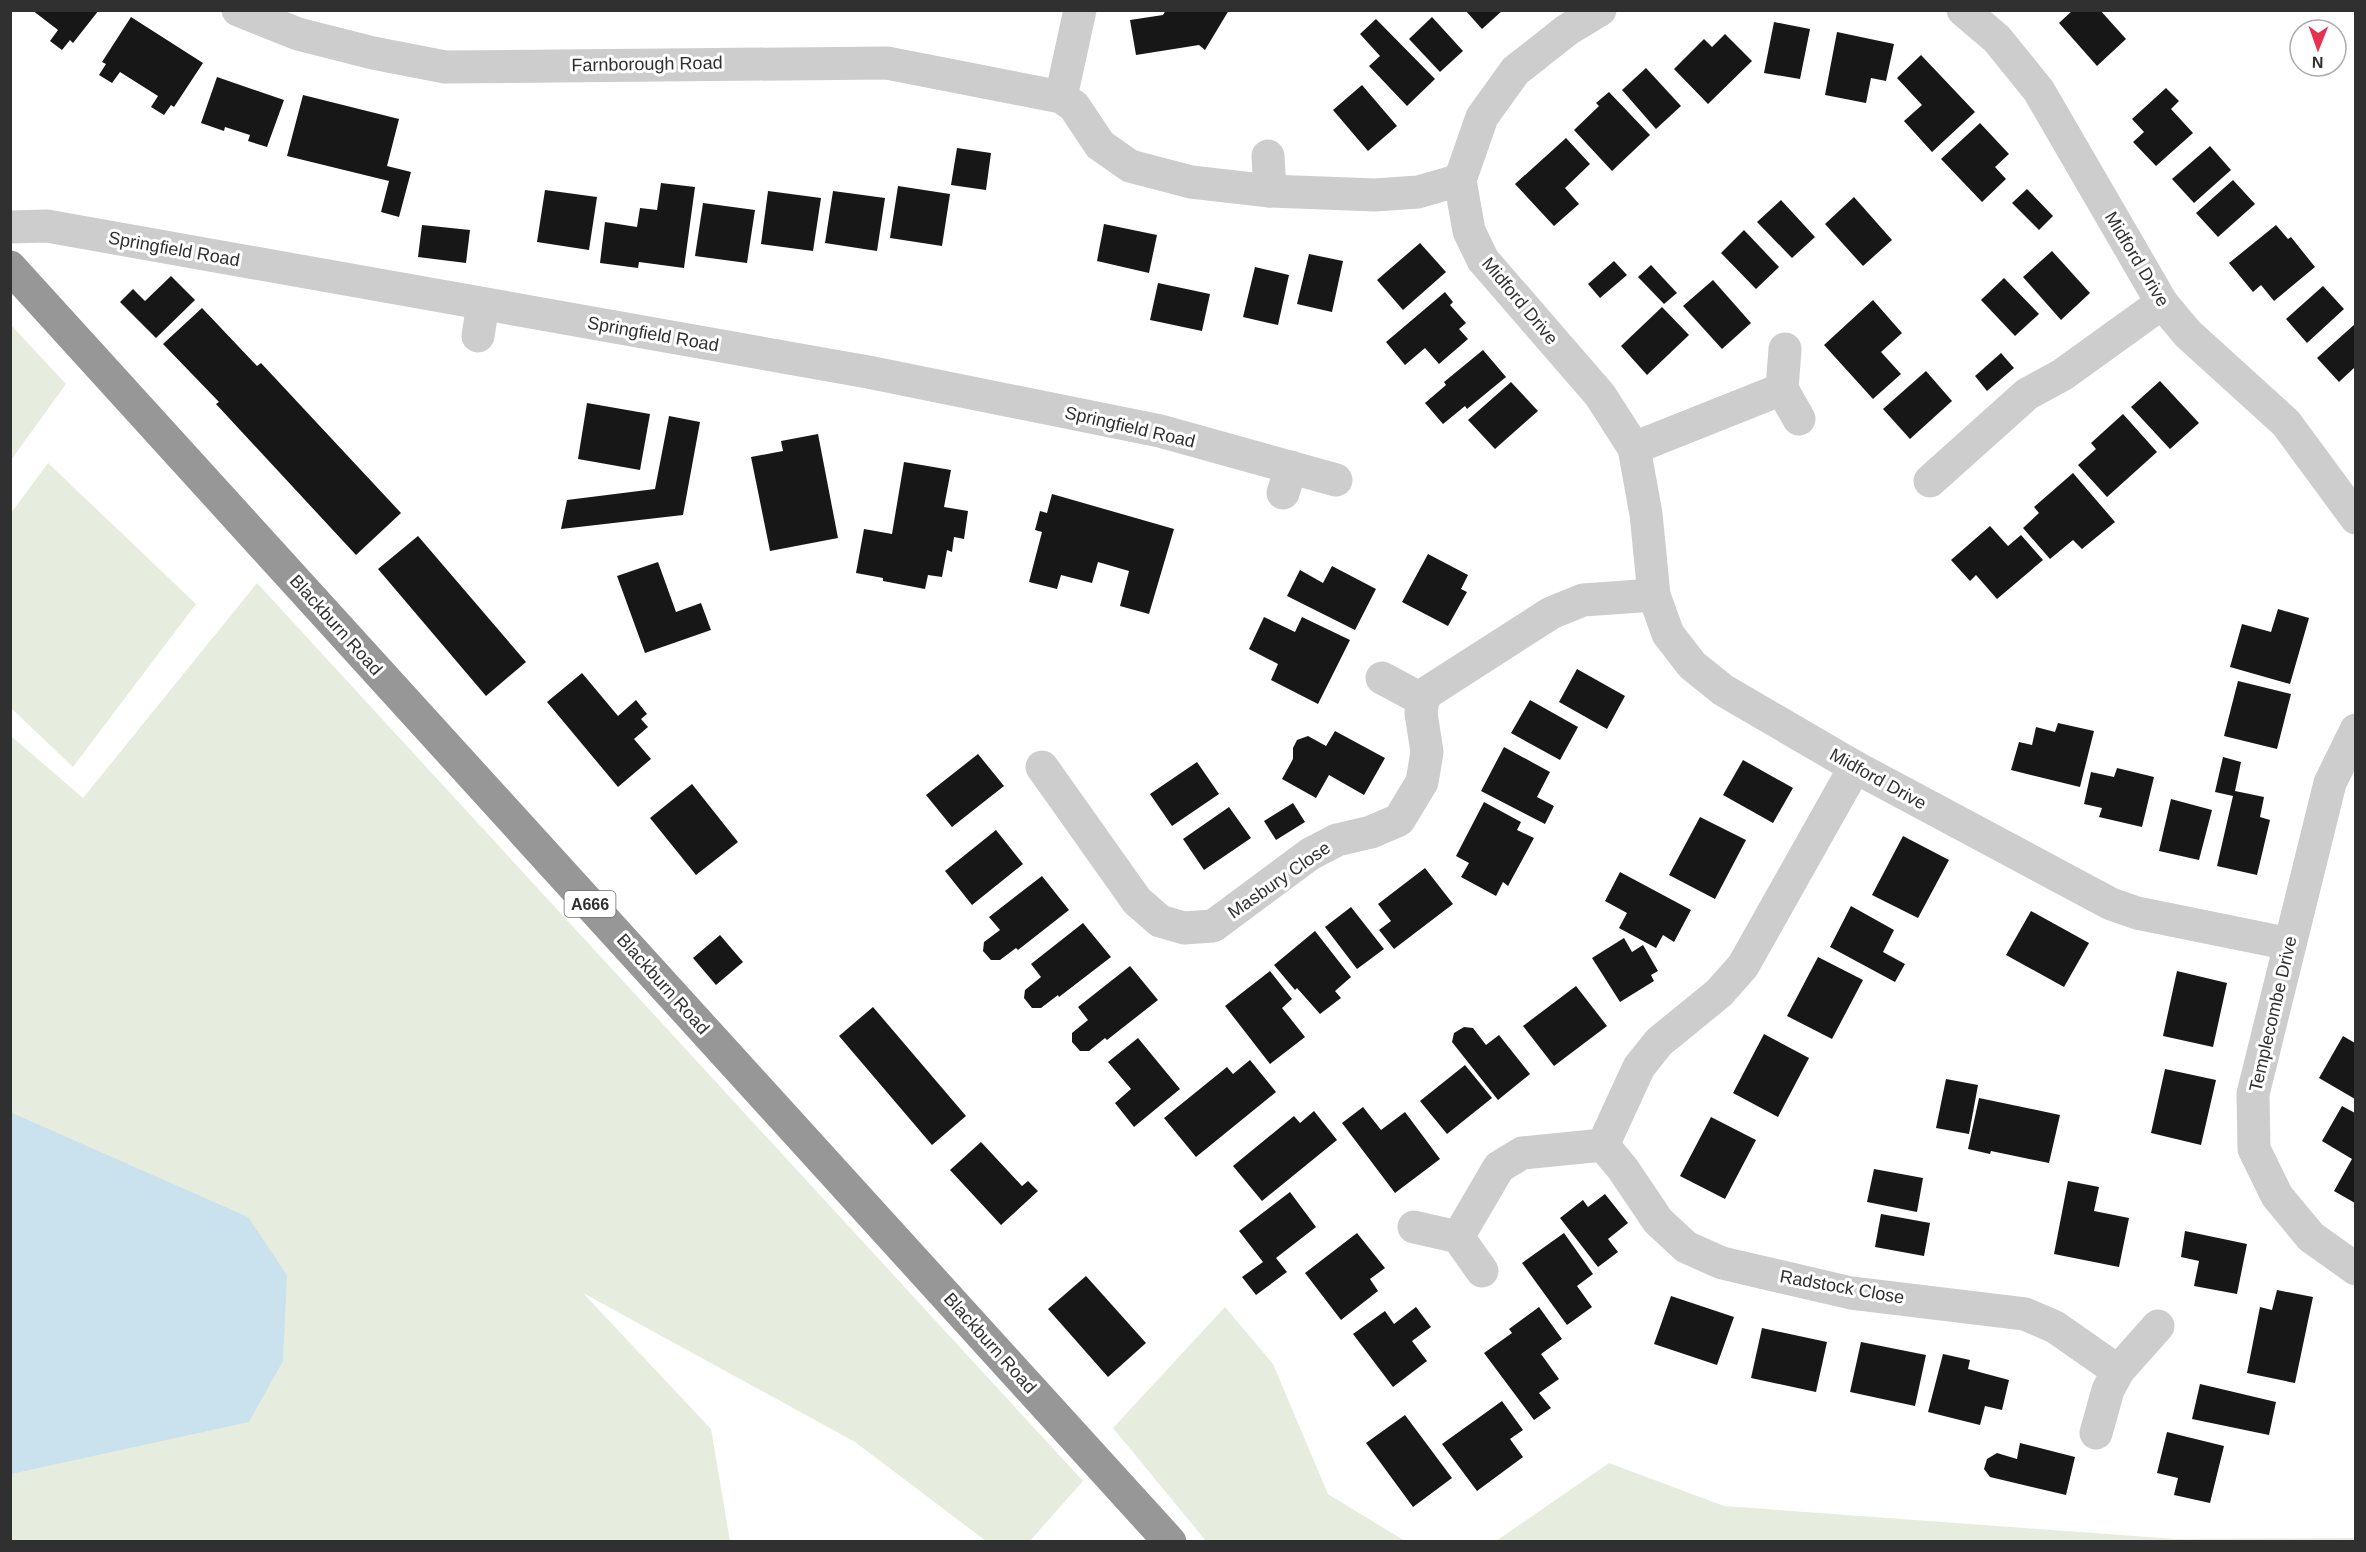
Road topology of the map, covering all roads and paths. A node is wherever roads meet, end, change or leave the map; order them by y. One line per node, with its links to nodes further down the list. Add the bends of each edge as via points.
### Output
1 (238, 10): 5 (street, Farnborough Road, via 298,34 445,67 887,63)
2 (1080, 10): 5 (street)
3 (1600, 10): 7 (street, Midford Drive, via 1515,71 1482,117)
4 (1963, 10): 11 (street, Midford Drive, via 1997,39 2038,91)
5 (1061, 97): 8 (street, via 1074,106 1100,145 1130,166 1191,182)
6 (1268, 156): 8 (street)
7 (1460, 180): 8 (street, via 1418,192 1375,195); 17 (street, Midford Drive, via 1469,231 1483,261 1600,395)
8 (1270, 191)
9 (10, 227): 12 (street, Springfield Road, via 46,226)
10 (10, 267): 36 (highway, Blackburn Road / A666)
11 (2162, 303): 19 (street, via 2062,375 2027,394); 20 (street, Midford Drive, via 2188,334 2286,423)
12 (483, 304): 13 (street); 18 (street, Springfield Road, via 914,381 1160,431 1287,480)
13 (478, 336)
14 (1785, 349): 15 (street)
15 (1782, 389): 16 (street); 17 (street)
16 (1799, 419)
17 (1634, 448): 21 (street, Midford Drive)
18 (1336, 480)
19 (1930, 481)
20 (2355, 518)
21 (1654, 595): 23 (street, via 1583,600 1551,613 1428,692); 26 (street, Midford Drive, via 1668,634 1692,665 1723,690)
22 (1382, 678): 23 (street)
23 (1423, 700): 25 (street, Masbury Close, via 1426,752 1422,782 1399,820 1337,840 1310,854 1213,926 1184,928 1160,921 1137,901 1112,841)
24 (2355, 730): 27 (street, Templecombe Drive, via 2330,783)
25 (1042, 767)
26 (1855, 767): 27 (street, Midford Drive, via 2111,904 2137,913); 28 (street, via 1743,966 1719,993 1652,1050 1639,1067)
27 (2290, 944): 31 (street, Templecombe Drive, via 2253,1094 2254,1149 2277,1196 2311,1237)
28 (1603, 1145): 30 (street, via 1522,1154 1499,1167); 34 (street, Radstock Close, via 1658,1221 1686,1247 1713,1259 1851,1293 2025,1314 2055,1327)
29 (1414, 1227): 30 (street)
30 (1458, 1237): 32 (street)
31 (2355, 1269)
32 (1482, 1271)
33 (2157, 1326): 34 (street)
34 (2118, 1371): 35 (street, via 2108,1390)
35 (2096, 1433)
36 (1170, 1542)

